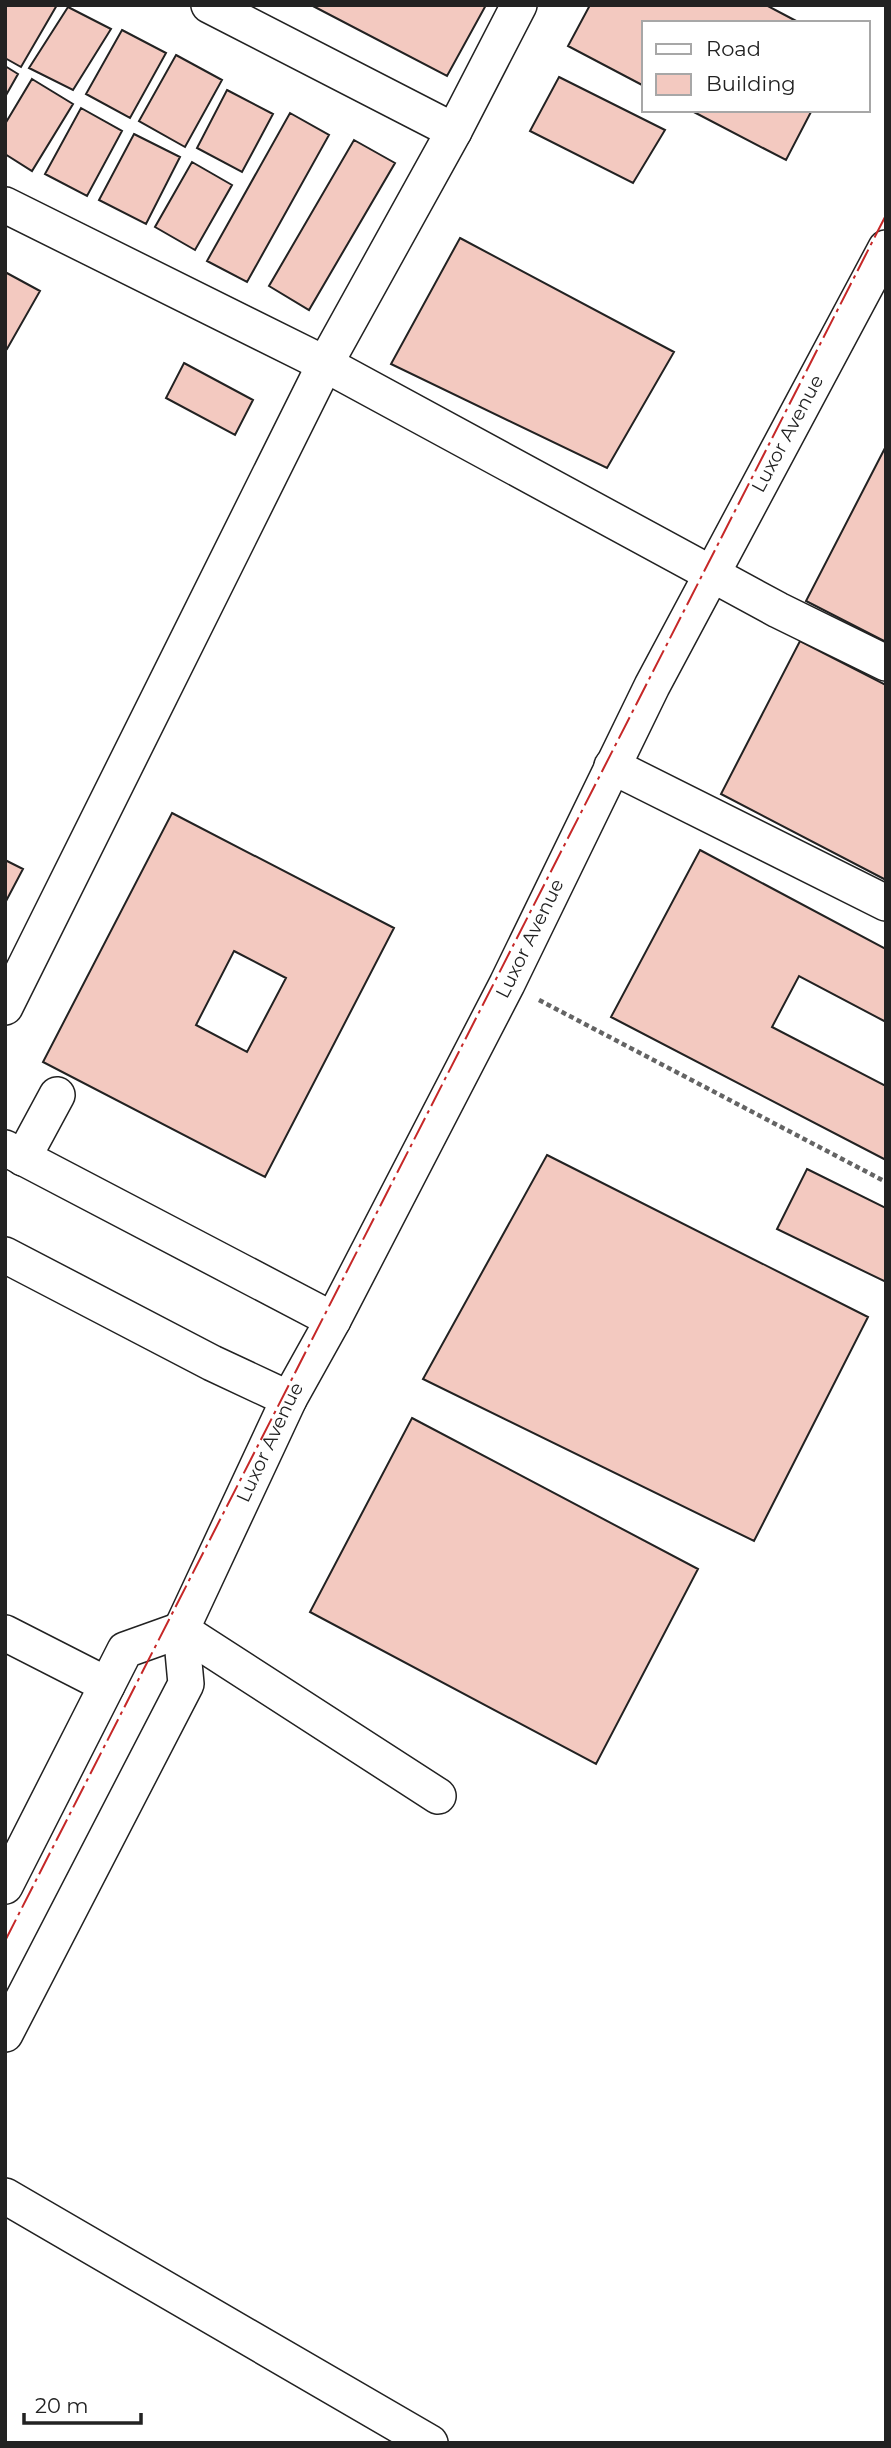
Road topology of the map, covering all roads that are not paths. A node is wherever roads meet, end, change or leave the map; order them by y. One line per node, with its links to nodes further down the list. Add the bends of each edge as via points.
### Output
1 (209, 5): 3 (street)
2 (519, 5): 3 (street)
3 (454, 131): 6 (street)
4 (5, 205): 6 (street)
5 (886, 248): 7 (street, Luxor Avenue)
6 (325, 364): 7 (street); 11 (street)
7 (712, 574): 8 (street); 9 (street, Luxor Avenue)
8 (886, 663)
9 (612, 766): 10 (street); 15 (street, Luxor Avenue, via 507,984)
10 (886, 903)
11 (5, 1007)
12 (57, 1095): 13 (street)
13 (14, 1153): 15 (street)
14 (5, 1255): 16 (street)
15 (333, 1320): 16 (street, Luxor Avenue)
16 (289, 1399): 17 (street, Luxor Avenue)
17 (181, 1630): 19 (street, via 125,1650); 20 (street); 22 (street, via 186,1684)
18 (5, 1633): 19 (street)
19 (107, 1685): 21 (street)
20 (438, 1796)
21 (5, 1886)
22 (5, 2034)
23 (5, 2196): 24 (street)
24 (430, 2443)

